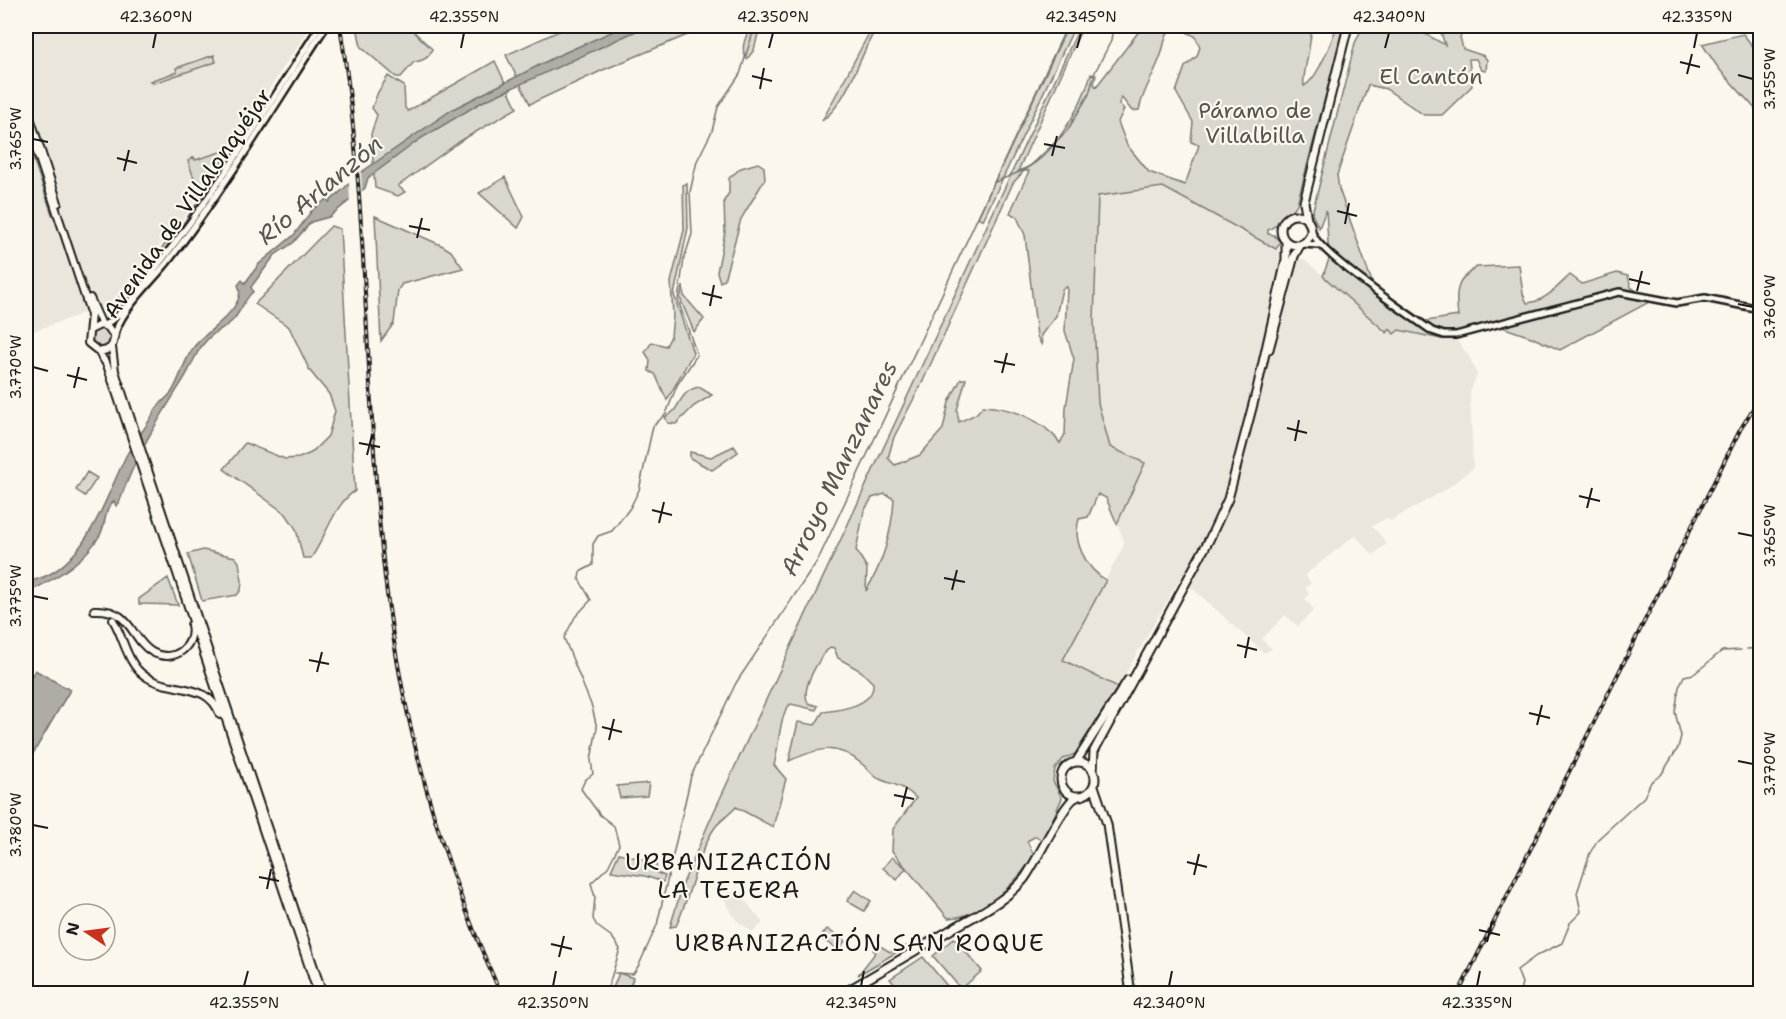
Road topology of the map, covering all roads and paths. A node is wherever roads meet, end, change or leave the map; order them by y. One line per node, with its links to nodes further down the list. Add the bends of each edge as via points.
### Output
1 (320, 26): 14 (street, Avenida de Villalonquéjar, via 208,200 112,321)
2 (326, 26): 16 (street, Avenida de Villalonquéjar, via 216,198 118,322)
3 (1348, 26): 6 (highway)
4 (26, 105): 14 (main road, via 91,302)
5 (26, 119): 15 (main road, via 91,315)
6 (1304, 202): 7 (highway); 8 (highway)
7 (1292, 216): 8 (highway); 10 (highway, via 1281,228)
8 (1307, 219): 9 (highway)
9 (1312, 232): 11 (highway); 12 (street)
10 (1286, 242): 11 (highway); 19 (highway, via 1286,260)
11 (1301, 245): 12 (street); 19 (highway, via 1294,256)
12 (1319, 246): 13 (street, via 1415,319 1444,335 1619,292 1677,303 1705,298)
13 (1761, 309)
14 (103, 325): 15 (main road); 16 (main road, via 111,329)
15 (90, 330): 18 (main road, via 88,343)
16 (114, 339): 17 (main road)
17 (112, 346): 18 (main road); 20 (main road, via 113,365)
18 (98, 351): 20 (main road)
19 (1257, 389): 24 (highway, via 1222,513)
20 (128, 420): 22 (main road); 34 (main road, via 148,468)
21 (94, 610): 22 (main road, via 121,617 147,648 167,657 180,653 188,644 192,631)
22 (190, 612): 25 (main road)
23 (113, 620): 25 (main road, via 138,671 154,682 191,688 207,696 219,709)
24 (1153, 640): 26 (highway); 27 (highway, via 1094,752)
25 (230, 733): 33 (main road)
26 (1076, 762): 27 (highway); 29 (highway, via 1062,773)
27 (1093, 771): 28 (highway)
28 (1094, 786): 30 (highway, via 1088,794); 31 (highway)
29 (1064, 789): 30 (highway); 32 (highway)
30 (1079, 796): 31 (highway); 32 (highway, via 1072,798)
31 (1101, 805): 36 (highway)
32 (1063, 810): 35 (highway, via 1043,852 1020,883 981,912)
33 (318, 993)
34 (323, 993)
35 (842, 993)
36 (1131, 993)

